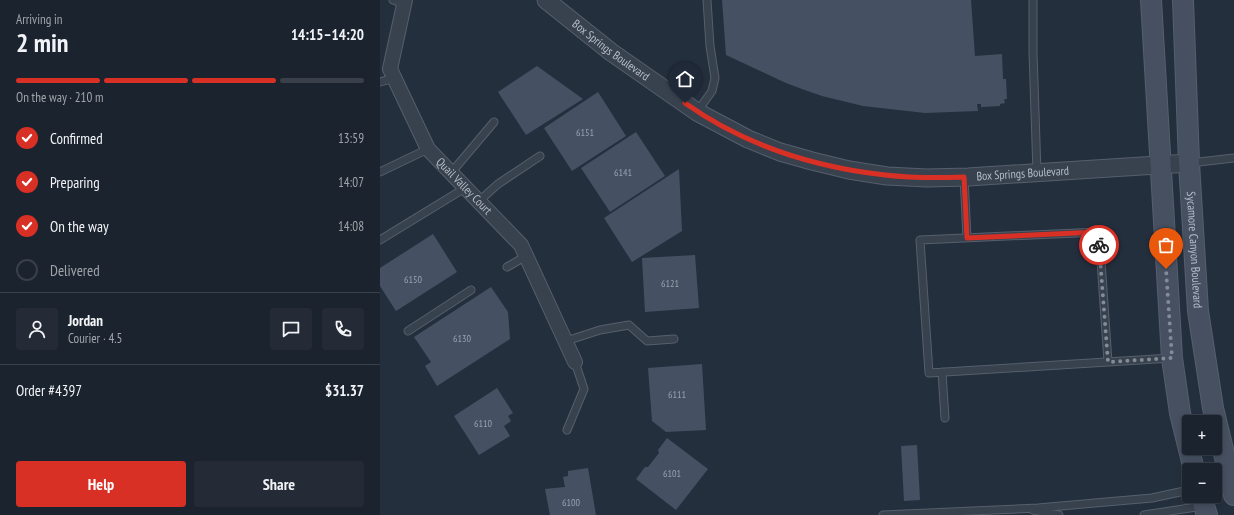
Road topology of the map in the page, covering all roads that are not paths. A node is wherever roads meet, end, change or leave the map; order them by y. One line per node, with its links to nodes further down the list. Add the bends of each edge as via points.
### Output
1 (546, 0): 9 (street, Box Springs Boulevard, via 611,52)
2 (707, 0): 9 (lane, via 710,46 716,78 712,91)
3 (1033, 0): 18 (lane)
4 (1151, 0): 15 (main road)
5 (1183, 0): 14 (main road, Sycamore Canyon Boulevard)
6 (401, 1): 7 (street, Quail Valley Court, via 390,69)
7 (395, 78): 8 (lane); 11 (street, Quail Valley Court)
8 (380, 82)
9 (697, 112): 19 (street, Box Springs Boulevard, via 748,139 812,161 887,176)
10 (494, 122): 17 (lane)
11 (428, 149): 16 (lane); 17 (street, Quail Valley Court)
12 (540, 156): 21 (lane, via 498,184)
13 (1234, 158): 14 (lane)
14 (1189, 163): 15 (street, Box Springs Boulevard); 38 (main road, Sycamore Canyon Boulevard, via 1198,311 1213,408)
15 (1160, 165): 18 (street, Box Springs Boulevard); 30 (main road)
16 (380, 172)
17 (450, 173): 20 (street, Quail Valley Court)
18 (1037, 173): 19 (street, Box Springs Boulevard)
19 (964, 177): 22 (lane)
20 (465, 188): 21 (street, Quail Valley Court); 23 (lane)
21 (478, 202): 24 (street, Quail Valley Court, via 521,245)
22 (967, 238): 32 (lane, via 1098,232); 33 (lane, via 920,240 929,373)
23 (380, 240)
24 (526, 256): 25 (lane); 29 (street, Quail Valley Court)
25 (508, 267)
26 (471, 290): 27 (lane)
27 (408, 331)
28 (674, 339): 29 (lane, via 647,341 629,325 600,330)
29 (566, 341): 31 (street, Quail Valley Court)
30 (1172, 358): 32 (lane); 36 (main road, via 1180,413)
31 (576, 362): 35 (lane, via 584,389)
32 (1108, 362): 33 (lane)
33 (942, 372): 34 (lane)
34 (945, 418)
35 (567, 430)
36 (1192, 463)
37 (1182, 492): 40 (lane, via 1152,498)
38 (1234, 495)
39 (1204, 506): 43 (lane)
40 (1027, 509): 41 (lane); 42 (lane)
41 (883, 515)
42 (1059, 515)
43 (1144, 515)

